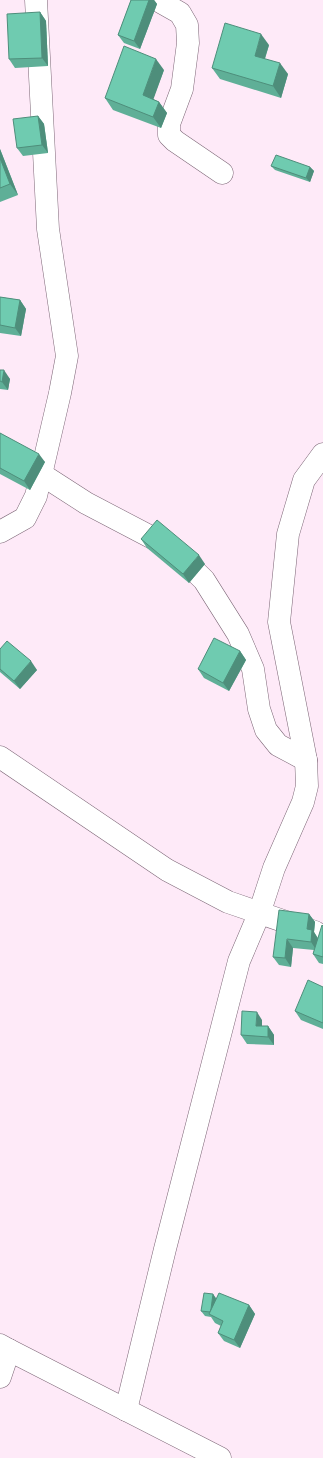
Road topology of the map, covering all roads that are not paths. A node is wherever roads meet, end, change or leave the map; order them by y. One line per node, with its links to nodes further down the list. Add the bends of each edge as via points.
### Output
1 (36, 0): 5 (street, via 48,229 67,356)
2 (157, 0): 3 (street, via 180,13 187,25 188,43 182,89 169,124 169,135)
3 (222, 173)
4 (323, 454): 8 (street, via 304,480 288,534 279,622)
5 (41, 474): 6 (street, via 36,496 25,518); 8 (street, via 86,503 170,547 204,580 238,634 253,669 266,730 278,746)
6 (0, 532)
7 (0, 757): 9 (street, via 167,870 228,902)
8 (306, 760): 9 (street, via 307,786 303,802 274,868)
9 (259, 914): 10 (street, via 315,932); 13 (street, via 239,961)
10 (323, 938)
11 (4, 1347): 12 (street); 13 (street)
12 (0, 1377)
13 (126, 1410): 14 (street)
14 (220, 1458)

